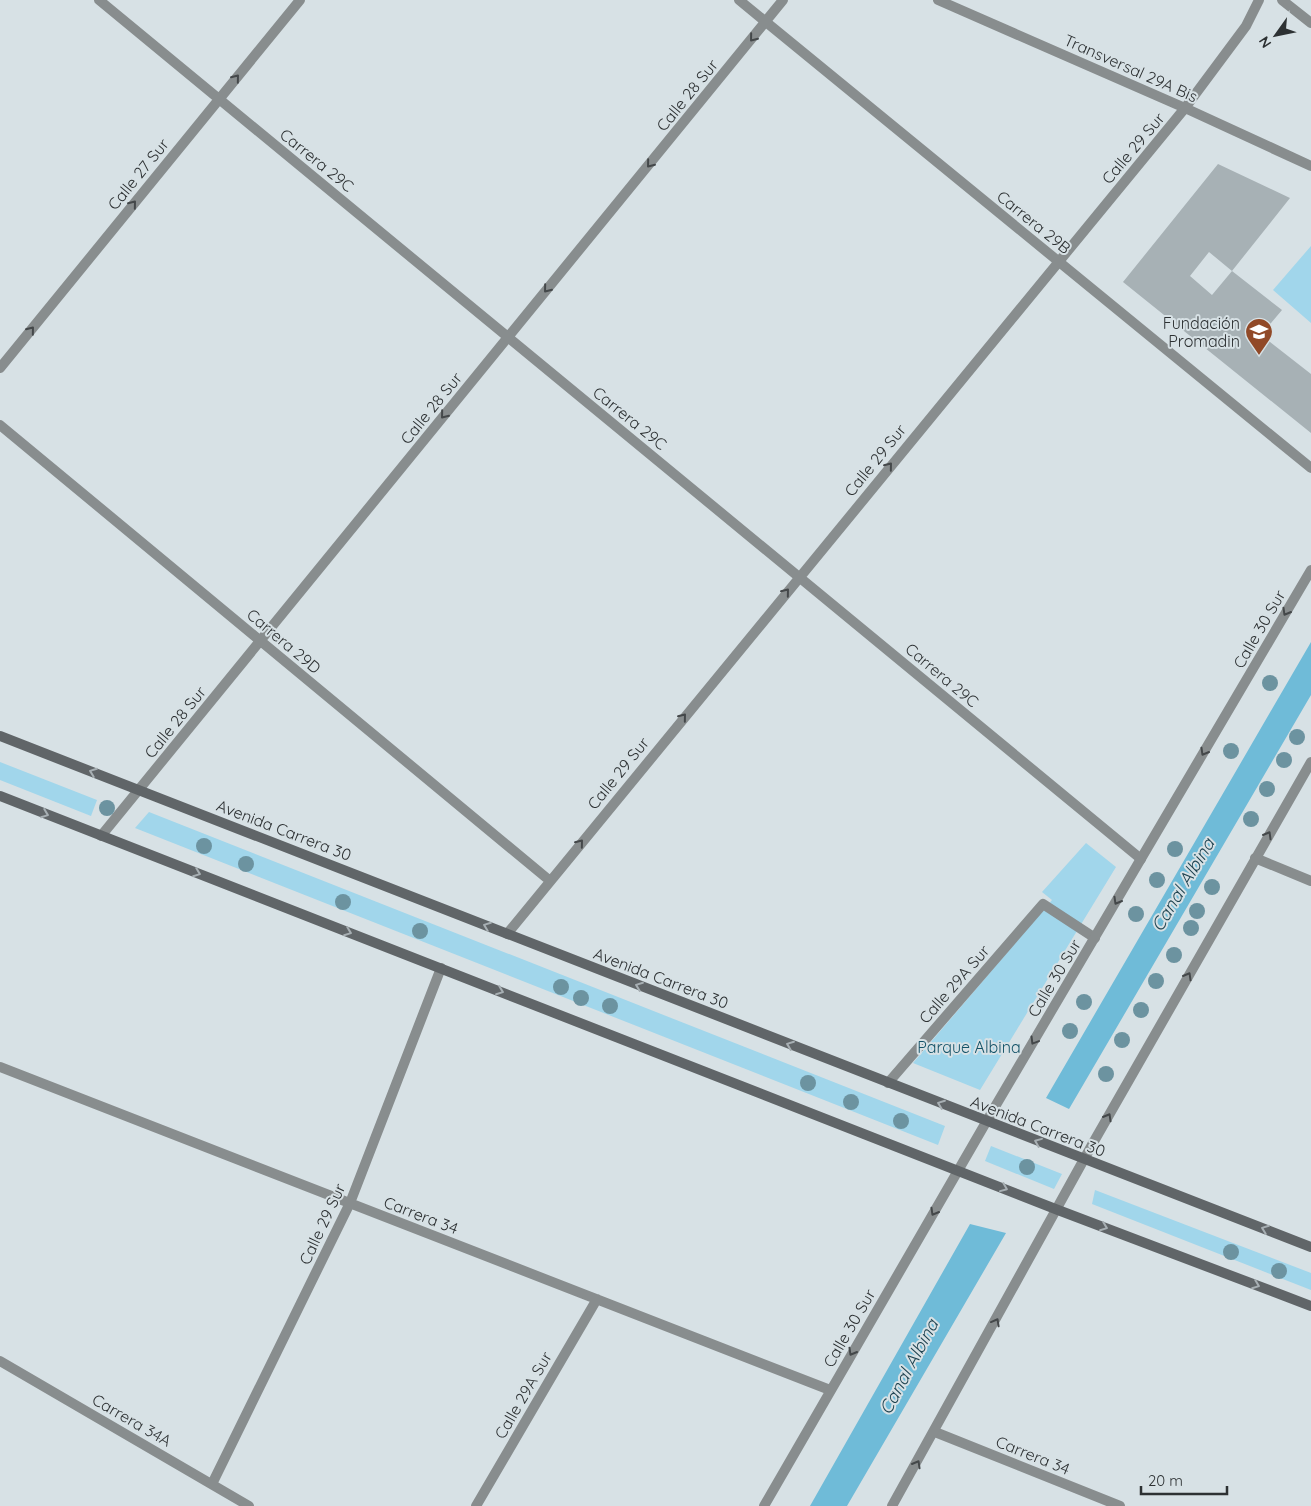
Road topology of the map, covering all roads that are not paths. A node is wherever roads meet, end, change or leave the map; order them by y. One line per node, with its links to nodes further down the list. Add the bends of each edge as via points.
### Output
1 (99, 0): 10 (street, Carrera 29C)
2 (300, 0): 10 (street, Calle 27 Sur, one-way to 2)
3 (739, 0): 8 (street, Carrera 29B)
4 (783, 0): 8 (street, Calle 28 Sur)
5 (938, 0): 11 (street, Transversal 29A Bis)
6 (1259, 0): 11 (street, Calle 29 Sur, via 1246,26)
7 (1282, 0): 9 (street)
8 (765, 22): 13 (street, Carrera 29B); 14 (street, Calle 28 Sur, one-way to 14)
9 (1311, 23)
10 (219, 99): 14 (street, Carrera 29C); 15 (street, Calle 27 Sur, one-way to 10)
11 (1185, 108): 12 (street, Transversal 29A Bis); 13 (street, Calle 29 Sur)
12 (1311, 166)
13 (1058, 261): 17 (street, Carrera 29B); 19 (street, Calle 29 Sur, one-way to 13)
14 (508, 337): 19 (street, Carrera 29C); 20 (street, Calle 28 Sur, one-way to 20)
15 (0, 368)
16 (0, 425): 20 (street, Carrera 29D)
17 (1311, 468)
18 (1311, 570): 27 (street, Calle 30 Sur, one-way to 27)
19 (799, 576): 27 (street, Carrera 29C); 28 (street, Calle 29 Sur, one-way to 19)
20 (260, 641): 23 (street, Calle 28 Sur); 28 (street, Carrera 29D)
21 (0, 736): 23 (main road, Avenida Carrera 30, one-way to 21)
22 (1311, 762): 26 (street, one-way to 22)
23 (138, 790): 25 (street, Calle 28 Sur); 30 (main road, Avenida Carrera 30, one-way to 23)
24 (0, 796): 25 (main road, one-way to 25)
25 (101, 836): 32 (main road, one-way to 32)
26 (1255, 858): 29 (street); 36 (street, one-way to 26)
27 (1141, 859): 31 (street, Calle 30 Sur, one-way to 31)
28 (549, 880): 30 (street, Calle 29 Sur)
29 (1311, 881)
30 (506, 934): 34 (main road, Avenida Carrera 30, one-way to 30)
31 (1095, 938): 34 (street, Calle 29A Sur, via 1043,904); 35 (street, Calle 30 Sur, one-way to 35)
32 (440, 968): 37 (main road, one-way to 37); 38 (street, Calle 29 Sur)
33 (0, 1068): 38 (street, Carrera 34)
34 (888, 1083): 35 (main road, Avenida Carrera 30, one-way to 34)
35 (987, 1122): 36 (main road, Avenida Carrera 30, one-way to 35); 37 (street, Calle 30 Sur)
36 (1084, 1160): 39 (street); 40 (main road, Avenida Carrera 30, one-way to 36)
37 (959, 1170): 39 (main road, one-way to 39); 44 (street, Calle 30 Sur, one-way to 44)
38 (350, 1203): 41 (street, Carrera 34); 46 (street, Calle 29 Sur)
39 (1058, 1210): 42 (main road, one-way to 42); 45 (street, one-way to 39)
40 (1311, 1247)
41 (596, 1299): 44 (street, Carrera 34); 48 (street, Calle 29A Sur)
42 (1311, 1306)
43 (0, 1361): 46 (street, Carrera 34A)
44 (830, 1390): 49 (street, Calle 30 Sur)
45 (935, 1432): 50 (street, one-way to 45); 51 (street, Carrera 34)
46 (212, 1484): 47 (street, Carrera 34A)
47 (249, 1506)
48 (476, 1506)
49 (764, 1506)
50 (892, 1506)
51 (1120, 1506)

